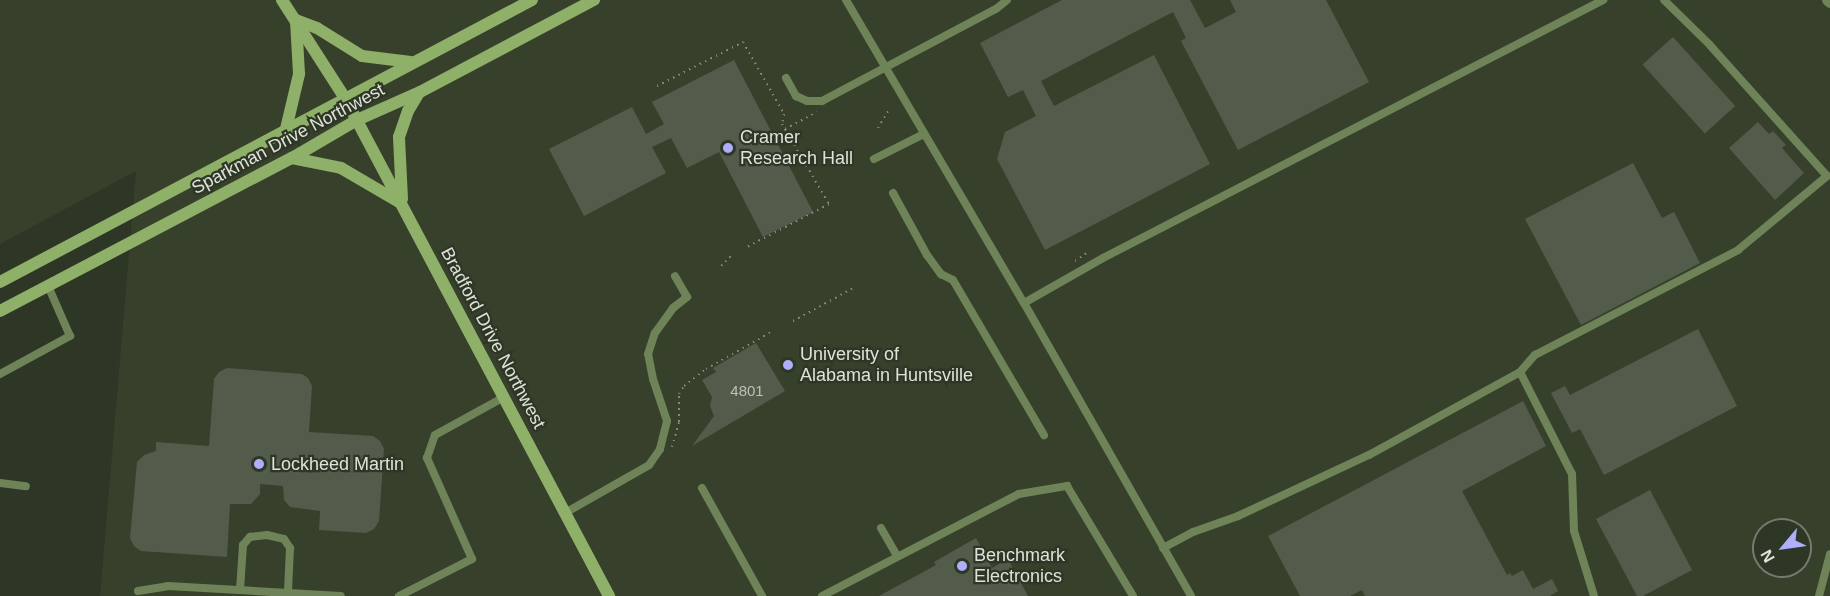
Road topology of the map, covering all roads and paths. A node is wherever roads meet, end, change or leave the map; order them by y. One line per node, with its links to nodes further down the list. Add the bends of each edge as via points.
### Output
1 (282, 0): 8 (main road, Bradford Drive Northwest)
2 (532, 0): 9 (main road, Sparkman Drive Northwest)
3 (594, 0): 13 (main road, Sparkman Drive Northwest)
4 (846, 0): 10 (lane)
5 (1007, 0): 10 (lane)
6 (1604, 0): 35 (lane, via 1103,258)
7 (1664, 0): 39 (lane, via 1710,45 1827,176 1738,250 1535,355)
8 (296, 20): 9 (main road, via 317,28 362,56); 14 (main road, Bradford Drive Northwest); 19 (main road, via 299,75)
9 (411, 62): 14 (main road, Sparkman Drive Northwest)
10 (885, 66): 11 (lane, via 822,101 796,96); 21 (lane)
11 (786, 78)
12 (657, 86): 20 (path, via 743,42 784,114)
13 (420, 92): 17 (main road, Sparkman Drive Northwest); 25 (main road, via 399,137)
14 (345, 98): 17 (main road, Bradford Drive Northwest); 19 (main road, Sparkman Drive Northwest)
15 (890, 108): 18 (path)
16 (817, 112): 20 (path)
17 (357, 120): 22 (main road, Sparkman Drive Northwest); 25 (main road, Bradford Drive Northwest)
18 (878, 128)
19 (286, 129): 32 (main road, Sparkman Drive Northwest)
20 (785, 129): 26 (path, via 829,204)
21 (924, 134): 23 (lane); 35 (lane)
22 (292, 158): 25 (main road, via 341,168); 33 (main road, Sparkman Drive Northwest)
23 (874, 159)
24 (893, 193): 42 (lane, via 927,255 941,274 953,280)
25 (402, 203): 41 (main road, Bradford Drive Northwest)
26 (745, 248)
27 (1088, 253): 29 (path)
28 (731, 256): 30 (path)
29 (1074, 261)
30 (721, 266)
31 (675, 276): 47 (lane, via 687,297 673,308 655,333 648,354 667,421 660,449 649,465)
32 (0, 282)
33 (48, 286): 36 (main road, Sparkman Drive Northwest); 40 (lane, via 70,336)
34 (855, 287): 37 (path)
35 (1024, 303): 49 (lane)
36 (0, 310)
37 (793, 321)
38 (773, 331): 43 (path, via 684,386 679,394 678,428)
39 (1520, 372): 49 (lane, via 1369,455); 62 (lane, via 1572,474 1574,531)
40 (0, 374)
41 (504, 398): 47 (main road, Bradford Drive Northwest); 56 (lane, via 435,435 427,458 472,559)
42 (1044, 435)
43 (670, 453)
44 (0, 483): 45 (lane)
45 (26, 486)
46 (702, 488): 58 (lane)
47 (565, 513): 57 (main road, Bradford Drive Northwest)
48 (881, 528): 51 (lane)
49 (1163, 548): 61 (lane)
50 (1830, 554): 63 (lane)
51 (897, 555): 59 (lane); 60 (lane, via 1019,494 1067,486)
52 (240, 590): 53 (lane, via 168,586); 54 (lane); 54 (lane, via 243,545 250,537 267,535 284,538 290,548)
53 (138, 591)
54 (288, 591): 55 (lane)
55 (341, 596)
56 (399, 596)
57 (609, 596)
58 (762, 596)
59 (822, 596)
60 (1133, 596)
61 (1191, 596)
62 (1594, 596)
63 (1819, 596)

